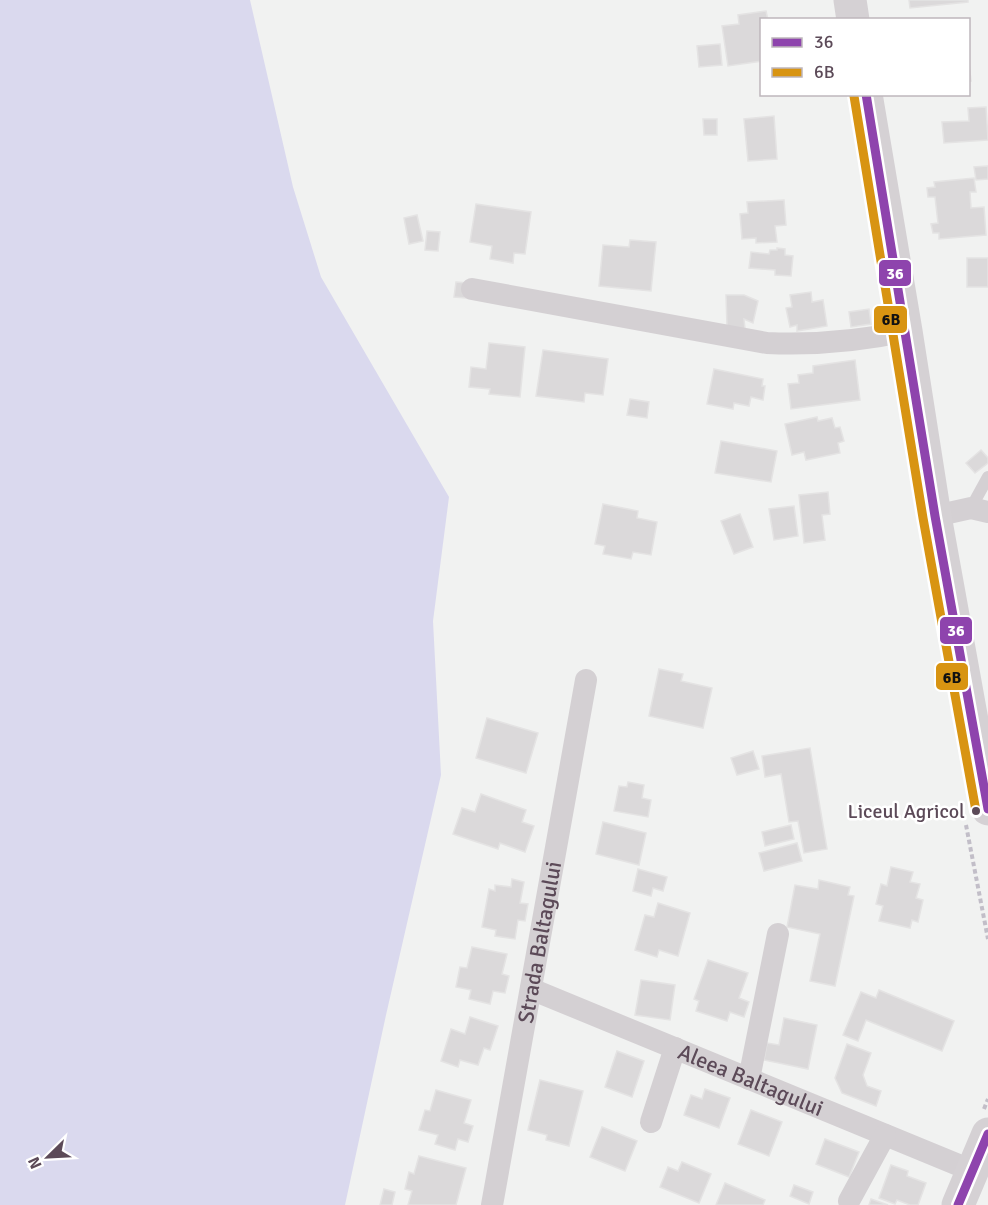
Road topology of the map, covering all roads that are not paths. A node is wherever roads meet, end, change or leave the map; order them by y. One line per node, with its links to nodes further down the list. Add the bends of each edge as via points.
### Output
1 (850, 0): 2 (main road)
2 (853, 18)
3 (866, 96): 5 (main road)
4 (472, 289): 5 (street, via 767,344 798,345)
5 (906, 331): 8 (main road)
6 (988, 477): 7 (lane)
7 (980, 510): 8 (street)
8 (935, 516): 10 (main road)
9 (586, 680): 12 (street, Strada Baltagului)
10 (988, 808)
11 (778, 934): 14 (street)
12 (531, 989): 13 (street, Aleea Baltagului); 20 (street, Strada Baltagului)
13 (675, 1048): 14 (street, Aleea Baltagului); 15 (street)
14 (749, 1078): 17 (street, Aleea Baltagului)
15 (651, 1122)
16 (988, 1134): 18 (main road)
17 (885, 1135): 18 (street, Aleea Baltagului); 19 (street)
18 (973, 1171): 21 (main road)
19 (849, 1201)
20 (492, 1205)
21 (958, 1205)

